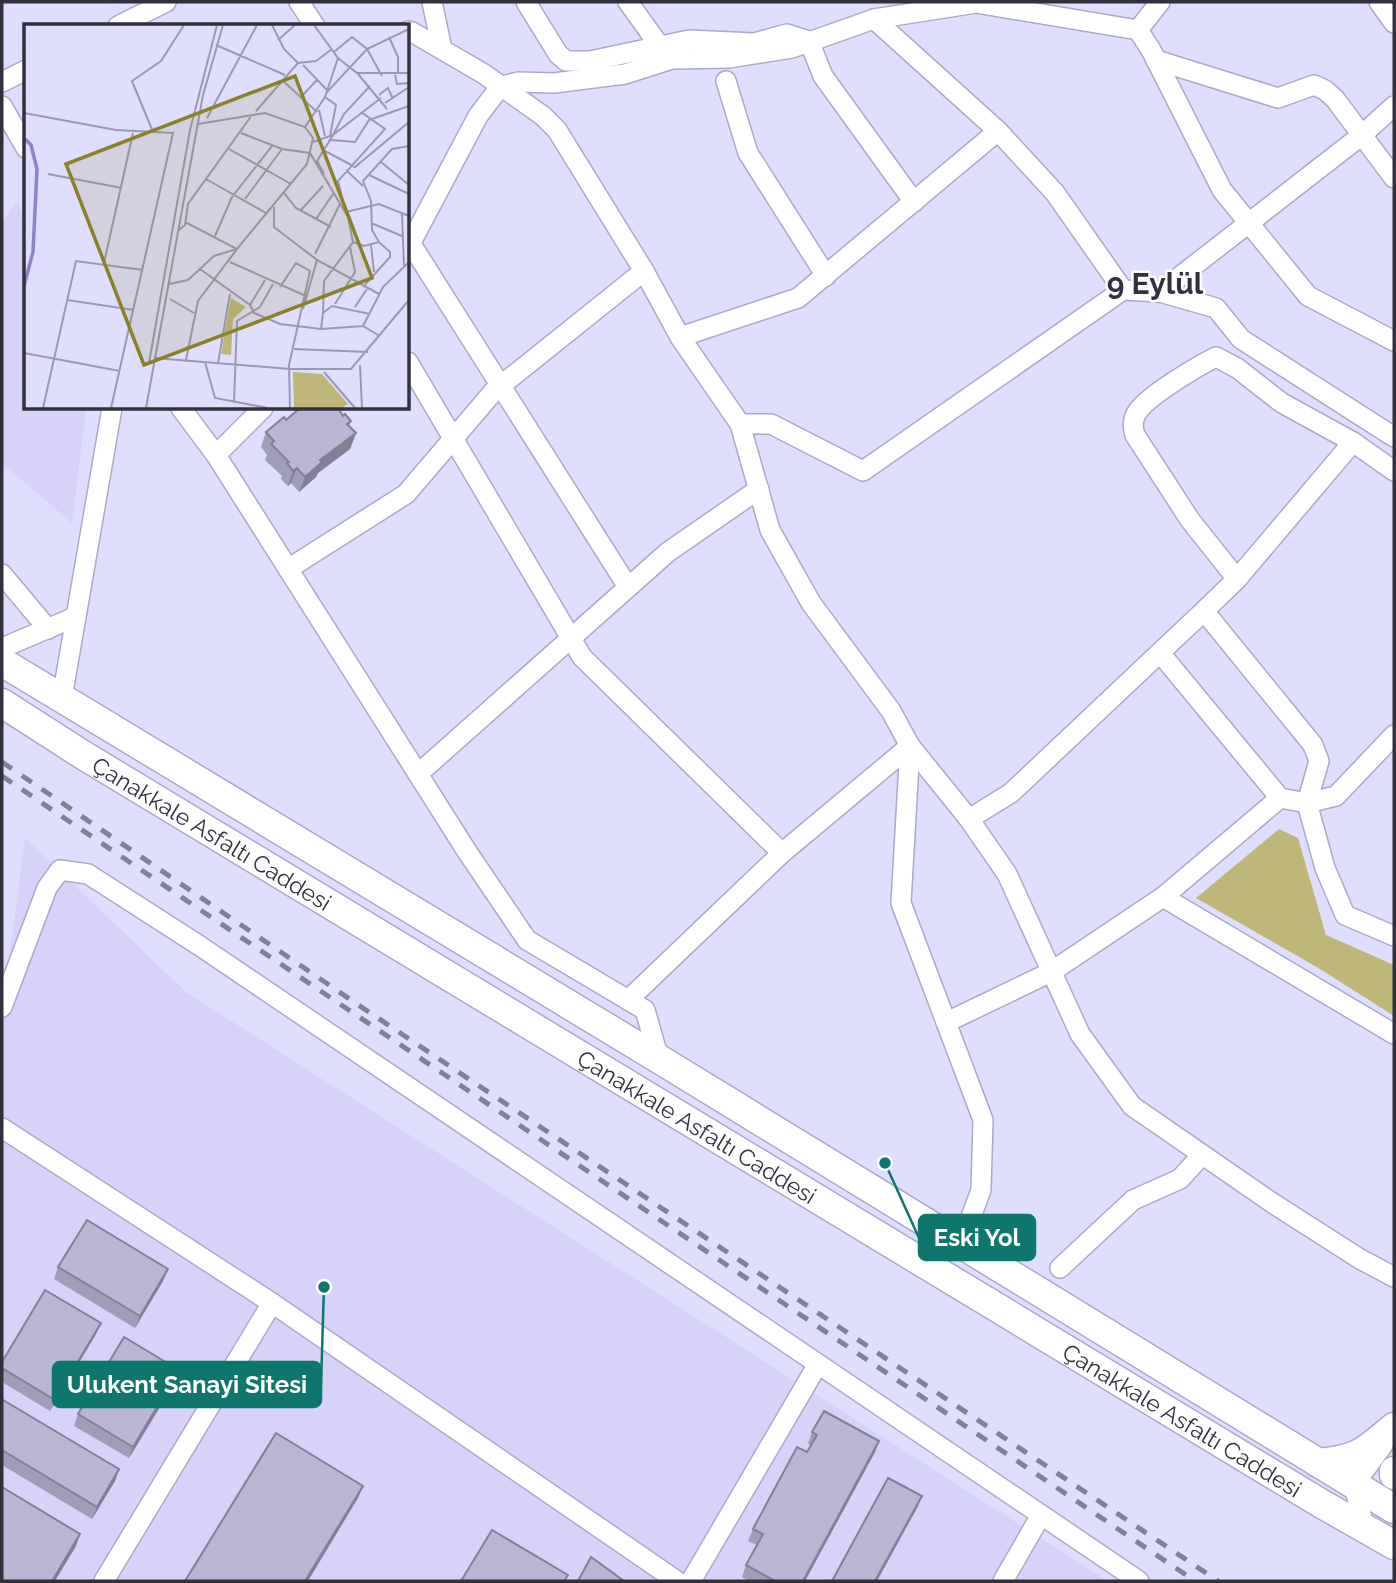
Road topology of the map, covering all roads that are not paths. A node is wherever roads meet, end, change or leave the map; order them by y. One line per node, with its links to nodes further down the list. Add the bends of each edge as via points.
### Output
1 (166, 2): 10 (street)
2 (299, 2): 14 (street)
3 (432, 2): 19 (street)
4 (526, 2): 18 (street, via 566,61 590,61)
5 (628, 2): 18 (street)
6 (951, 2): 9 (street)
7 (1160, 2): 15 (street)
8 (1379, 2): 12 (street)
9 (976, 3): 11 (street); 15 (street)
10 (139, 8): 13 (street)
11 (873, 19): 17 (street); 27 (street)
12 (1394, 23)
13 (120, 24)
14 (314, 24)
15 (1138, 30): 20 (street)
16 (410, 32): 19 (street)
17 (809, 41): 18 (street, via 787,34 754,43 689,40); 24 (street, via 729,58 672,59 625,74); 31 (street, via 823,76)
18 (659, 46)
19 (442, 49): 24 (street)
20 (1156, 60): 28 (street, via 1278,98 1314,85 1335,99); 32 (street, via 1222,190)
21 (24, 71): 23 (street)
22 (726, 81): 36 (street, via 748,153)
23 (2, 82)
24 (500, 87): 33 (street, via 478,116); 35 (street, via 557,130)
25 (2, 106): 29 (street)
26 (1394, 106): 28 (street)
27 (998, 131): 31 (street); 37 (street, via 1055,193)
28 (1362, 135): 30 (street); 32 (street)
29 (24, 144)
30 (1394, 178)
31 (914, 202): 36 (street)
32 (1248, 222): 38 (street); 40 (street, via 1308,296)
33 (410, 244)
34 (410, 248): 42 (street)
35 (644, 271): 39 (street); 42 (street)
36 (826, 276): 39 (street, via 798,298)
37 (1124, 290): 38 (street); 46 (street, via 863,471 771,424)
38 (1160, 292): 47 (street, via 1216,307 1241,339)
39 (680, 337): 46 (street)
40 (1394, 341)
41 (410, 365): 48 (street)
42 (500, 386): 48 (street); 56 (street)
43 (113, 410): 58 (street)
44 (182, 410): 50 (street)
45 (261, 410): 50 (street)
46 (740, 424): 52 (street)
47 (1394, 438)
48 (453, 439): 53 (street, via 406,494); 60 (street)
49 (1353, 442): 51 (street); 55 (street); 55 (street, via 1282,403 1216,357 1137,412 1132,426 1146,453 1190,520)
50 (216, 455): 53 (street)
51 (1394, 471)
52 (759, 489): 56 (street, via 668,552); 67 (street, via 770,530 811,603 891,711)
53 (288, 569): 68 (street)
54 (2, 574): 59 (street)
55 (1237, 579): 57 (street)
56 (628, 587): 60 (street)
57 (1204, 611): 62 (street); 70 (street, via 1313,745 1320,761)
58 (75, 617): 59 (street); 64 (street)
59 (48, 629): 61 (street)
60 (572, 637): 68 (street); 72 (street, via 582,657)
61 (2, 648)
62 (1161, 654): 69 (street); 71 (street, via 1011,793)
63 (2, 662): 64 (highway)
64 (62, 698): 80 (highway)
65 (2, 704): 93 (highway, Çanakkale Asfaltı Caddesi)
66 (1394, 735): 70 (street, via 1336,796)
67 (910, 746): 71 (street); 72 (street); 78 (street, via 901,903)
68 (418, 774): 77 (street, via 527,940)
69 (1280, 798): 70 (street); 73 (street)
70 (1307, 803): 74 (street, via 1325,868 1345,915)
71 (969, 819): 75 (street, via 1007,874)
72 (782, 853): 77 (street)
73 (1163, 897): 75 (street); 79 (street)
74 (1394, 936)
75 (1051, 972): 78 (street); 82 (street, via 1080,1034 1132,1106)
76 (4, 995): 87 (street, via 53,879 60,870 88,874 224,961)
77 (628, 1000): 80 (street, via 645,1010)
78 (947, 1022): 83 (street, via 983,1120 981,1190)
79 (1394, 1034)
80 (659, 1059): 83 (highway)
81 (2, 1128): 86 (street)
82 (1201, 1156): 84 (street, via 1180,1180 1133,1200); 85 (street)
83 (961, 1244): 89 (highway)
84 (1060, 1268)
85 (1394, 1277)
86 (272, 1303): 95 (street); 96 (street)
87 (818, 1364): 92 (street); 97 (street)
88 (1394, 1428): 89 (highway, via 1359,1455); 91 (street)
89 (1318, 1463): 91 (highway)
90 (1394, 1472): 91 (street)
91 (1375, 1497): 93 (street); 93 (street)
92 (1041, 1515): 98 (street); 99 (street)
93 (1364, 1527): 94 (highway, Çanakkale Asfaltı Caddesi)
94 (1394, 1545)
95 (104, 1581)
96 (677, 1581)
97 (691, 1581)
98 (1003, 1581)
99 (1139, 1581)

